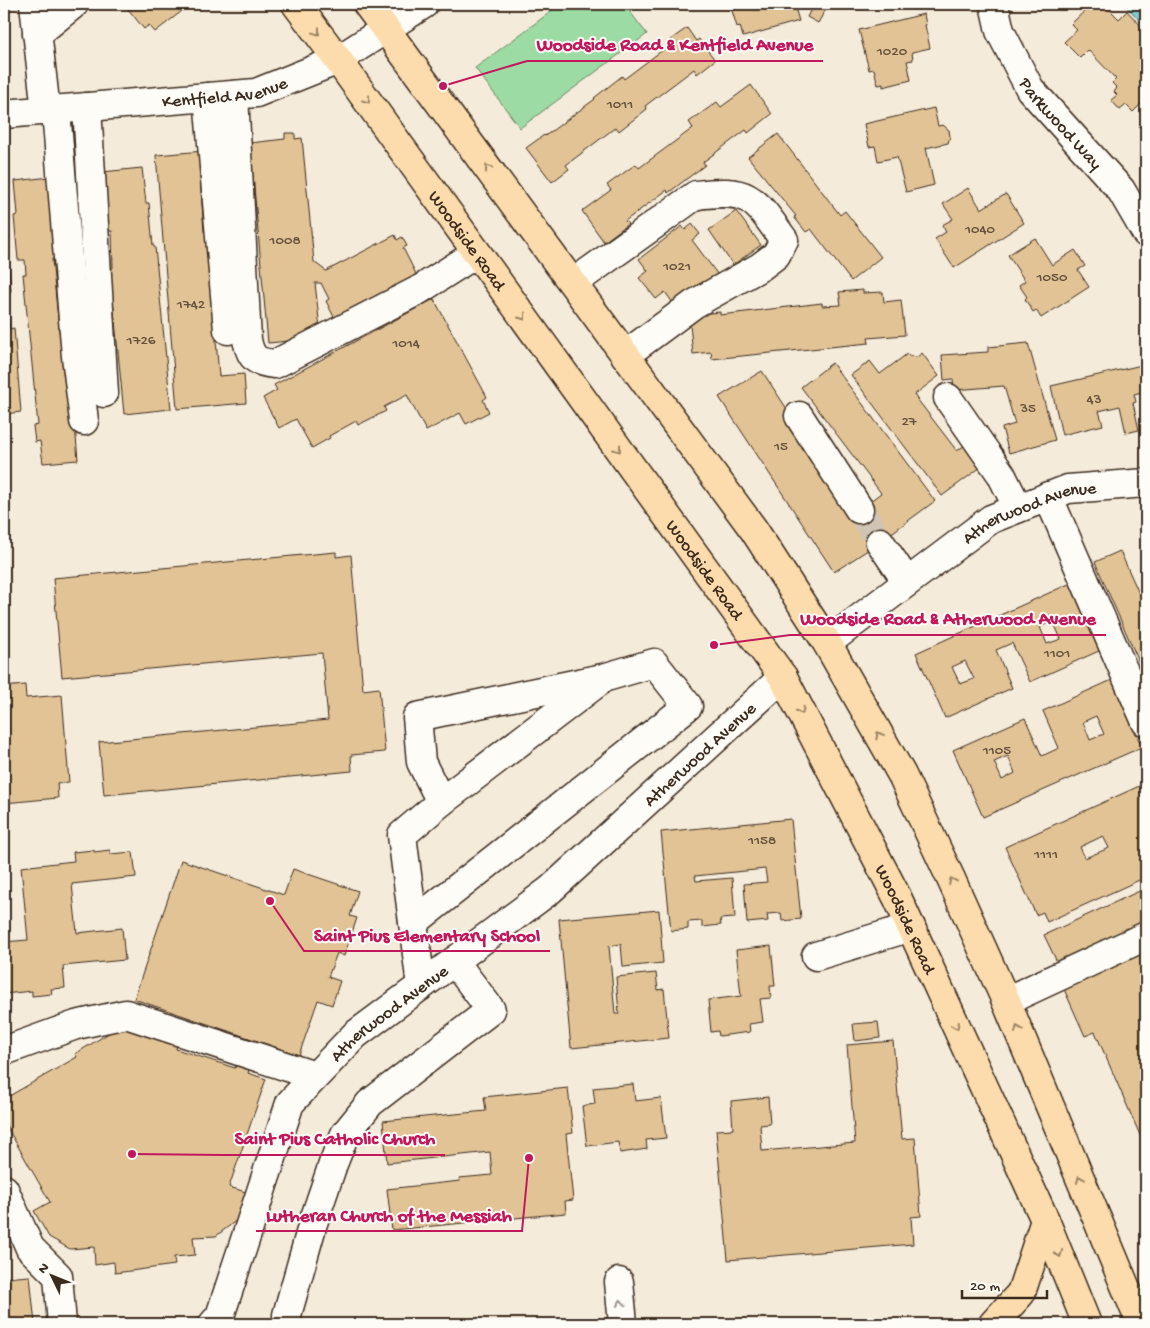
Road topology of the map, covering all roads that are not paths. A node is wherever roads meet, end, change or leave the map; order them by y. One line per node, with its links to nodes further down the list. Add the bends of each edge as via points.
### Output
1 (34, 4): 8 (street)
2 (74, 4): 8 (street)
3 (296, 4): 9 (main road, Woodside Road, one-way to 9)
4 (367, 4): 7 (main road)
5 (424, 4): 7 (street, Kentfield Avenue)
6 (994, 4): 14 (street, Parkwood Way, via 1000,31 1030,89 1121,190)
7 (386, 29): 9 (street, Kentfield Avenue); 16 (main road, one-way to 7)
8 (38, 34): 12 (street)
9 (338, 60): 10 (street, Kentfield Avenue, via 256,93); 15 (main road, Woodside Road, one-way to 15)
10 (221, 96): 11 (street, Kentfield Avenue); 15 (street, via 247,340 250,353 260,362 275,364 419,290); 17 (street)
11 (87, 107): 12 (street, Kentfield Avenue); 19 (street)
12 (51, 110): 13 (street, Kentfield Avenue); 22 (street)
13 (4, 114)
14 (1146, 233)
15 (477, 253): 30 (main road, Woodside Road, one-way to 30)
16 (572, 284): 18 (main road); 18 (street, via 696,195 716,192 745,195 762,209 784,240 776,255 694,304)
17 (230, 352)
18 (626, 355): 29 (main road, via 754,530)
19 (104, 393)
20 (948, 398): 25 (street, via 1001,474)
21 (799, 416): 26 (street)
22 (84, 421)
23 (1146, 483): 24 (street, Atherwood Avenue, via 1068,489)
24 (1048, 496): 25 (street, Atherwood Avenue); 32 (street)
25 (1018, 508): 28 (street, Atherwood Avenue, via 991,519)
26 (859, 509)
27 (880, 542): 28 (street)
28 (907, 582): 29 (street, Atherwood Avenue)
29 (827, 643): 40 (main road, one-way to 29, via 902,775)
30 (783, 677): 35 (main road, Woodside Road, one-way to 35); 38 (street, Atherwood Avenue, via 550,890)
31 (603, 678): 33 (street); 33 (street, via 417,717 421,762); 34 (street, via 654,663 688,706)
32 (1146, 722)
33 (441, 802): 34 (street, via 402,835)
34 (414, 923): 39 (street)
35 (911, 927): 37 (street); 44 (main road, Woodside Road, one-way to 44)
36 (1146, 936): 40 (street)
37 (816, 956)
38 (454, 961): 39 (street, Atherwood Avenue); 48 (street, via 491,1010 370,1103 345,1134 313,1223 287,1315)
39 (421, 986): 42 (street, Atherwood Avenue, via 355,1035)
40 (1006, 1001): 52 (main road, one-way to 40)
41 (4, 1051): 42 (street, via 76,1025 126,1014)
42 (315, 1076): 47 (street, Atherwood Avenue, via 290,1103 220,1316)
43 (4, 1189): 46 (street, via 30,1248 58,1276)
44 (1045, 1220): 50 (main road, via 1021,1293); 51 (main road, Woodside Road, one-way to 51)
45 (619, 1282): 49 (street, one-way to 45)
46 (62, 1324)
47 (213, 1324)
48 (288, 1324)
49 (623, 1324)
50 (993, 1324)
51 (1088, 1324)
52 (1140, 1324)

